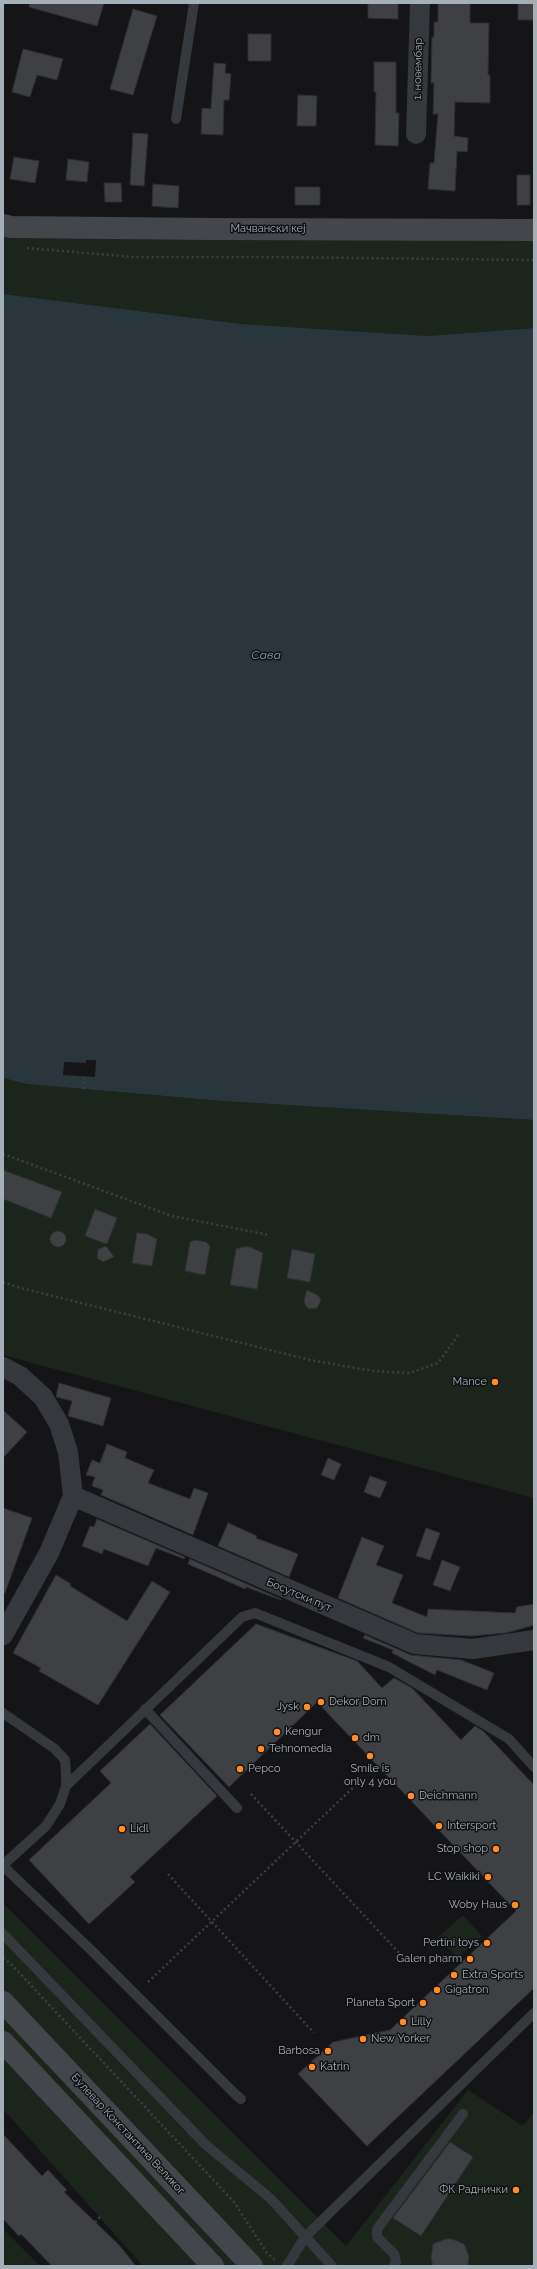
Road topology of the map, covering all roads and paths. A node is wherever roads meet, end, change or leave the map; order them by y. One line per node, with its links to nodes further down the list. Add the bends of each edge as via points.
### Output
1 (194, 3): 3 (lane)
2 (420, 3): 4 (street, 1. новембар)
3 (176, 119)
4 (416, 134)
5 (3, 225): 6 (main road, Мачвански кеј)
6 (534, 230)
7 (20, 247): 8 (path, via 133,257)
8 (534, 260)
9 (84, 1076): 10 (path)
10 (84, 1089)
11 (3, 1154): 12 (path, via 172,1216)
12 (269, 1234)
13 (3, 1282): 14 (path, via 17,1288 310,1360 373,1371 410,1373 438,1363)
14 (459, 1334)
15 (3, 1367): 16 (street, via 20,1376 43,1397 59,1424 68,1452)
16 (73, 1496): 17 (street, via 49,1553); 18 (street, Босутски пут, via 415,1644 473,1649)
17 (3, 1635)
18 (534, 1640)
19 (146, 1710): 21 (lane, via 242,1617 254,1613 389,1667 509,1740); 23 (lane); 25 (lane)
20 (3, 1713): 23 (lane, via 55,1749 65,1760)
21 (534, 1767)
22 (357, 1784): 26 (path)
23 (66, 1786): 27 (lane, via 60,1804 46,1826)
24 (251, 1794): 26 (path)
25 (237, 1808)
26 (297, 1842): 29 (path); 31 (path)
27 (3, 1865): 38 (lane)
28 (168, 1874): 29 (path)
29 (212, 1923): 33 (path); 36 (path)
30 (3, 1934): 41 (lane, via 206,2145 271,2199)
31 (399, 1953)
32 (3, 1958): 45 (path, via 234,2202 267,2253)
33 (148, 1982)
34 (3, 2002): 44 (main road, Булевар Константина Великог)
35 (534, 2012): 41 (lane)
36 (314, 2033)
37 (3, 2042): 43 (main road)
38 (241, 2099)
39 (462, 2114): 48 (lane, via 376,2229 377,2237 394,2254)
40 (100, 2216): 42 (path)
41 (305, 2237): 46 (lane); 47 (lane)
42 (54, 2266)
43 (213, 2266)
44 (252, 2266)
45 (280, 2266)
46 (287, 2266)
47 (332, 2266)
48 (394, 2266)

